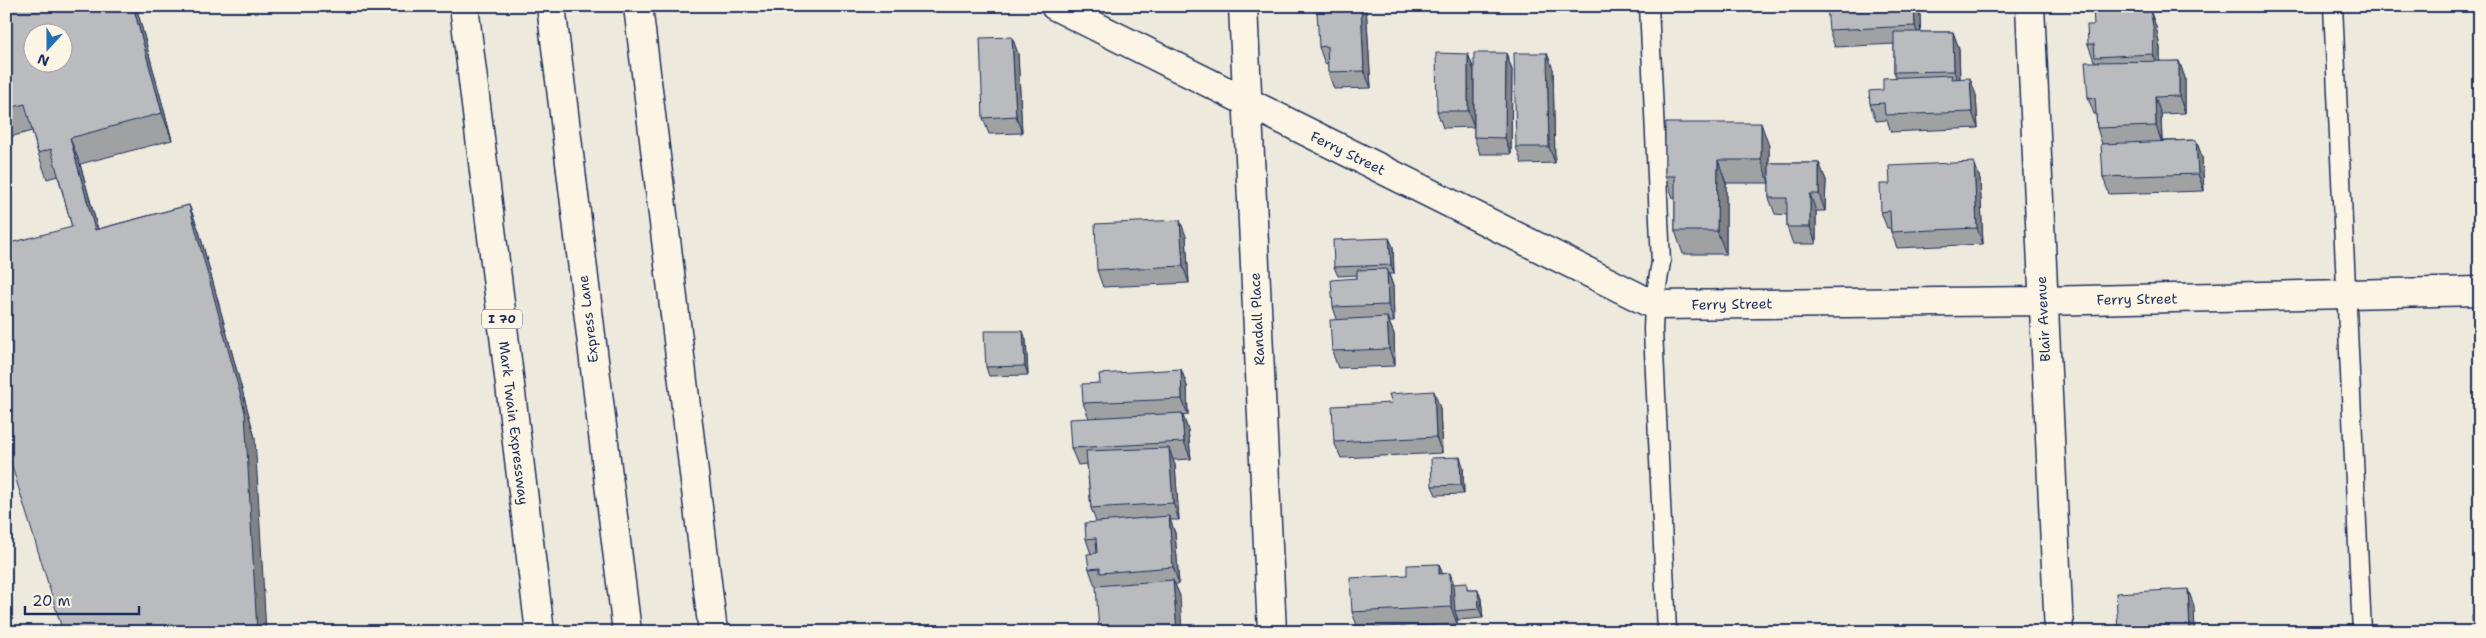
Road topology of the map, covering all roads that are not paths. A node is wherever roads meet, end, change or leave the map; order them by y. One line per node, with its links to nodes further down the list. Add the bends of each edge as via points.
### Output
1 (464, 6): 14 (main road, Mark Twain Expressway / I 70)
2 (551, 6): 15 (main road, Express Lane)
3 (638, 6): 16 (main road)
4 (1055, 6): 9 (main road, Ferry Street)
5 (1243, 6): 9 (main road, Randall Place)
6 (1649, 6): 13 (lane, via 1661,262)
7 (2030, 6): 12 (main road, Blair Avenue)
8 (2333, 6): 11 (lane)
9 (1247, 103): 13 (main road, Ferry Street); 17 (main road, Randall Place)
10 (2480, 291): 11 (main road, Ferry Street)
11 (2348, 294): 12 (main road, Ferry Street); 20 (lane)
12 (2042, 301): 13 (main road, Ferry Street); 19 (main road, Blair Avenue)
13 (1654, 305): 18 (lane)
14 (540, 632)
15 (627, 632)
16 (713, 632)
17 (1272, 632)
18 (1667, 632)
19 (2059, 632)
20 (2362, 632)

